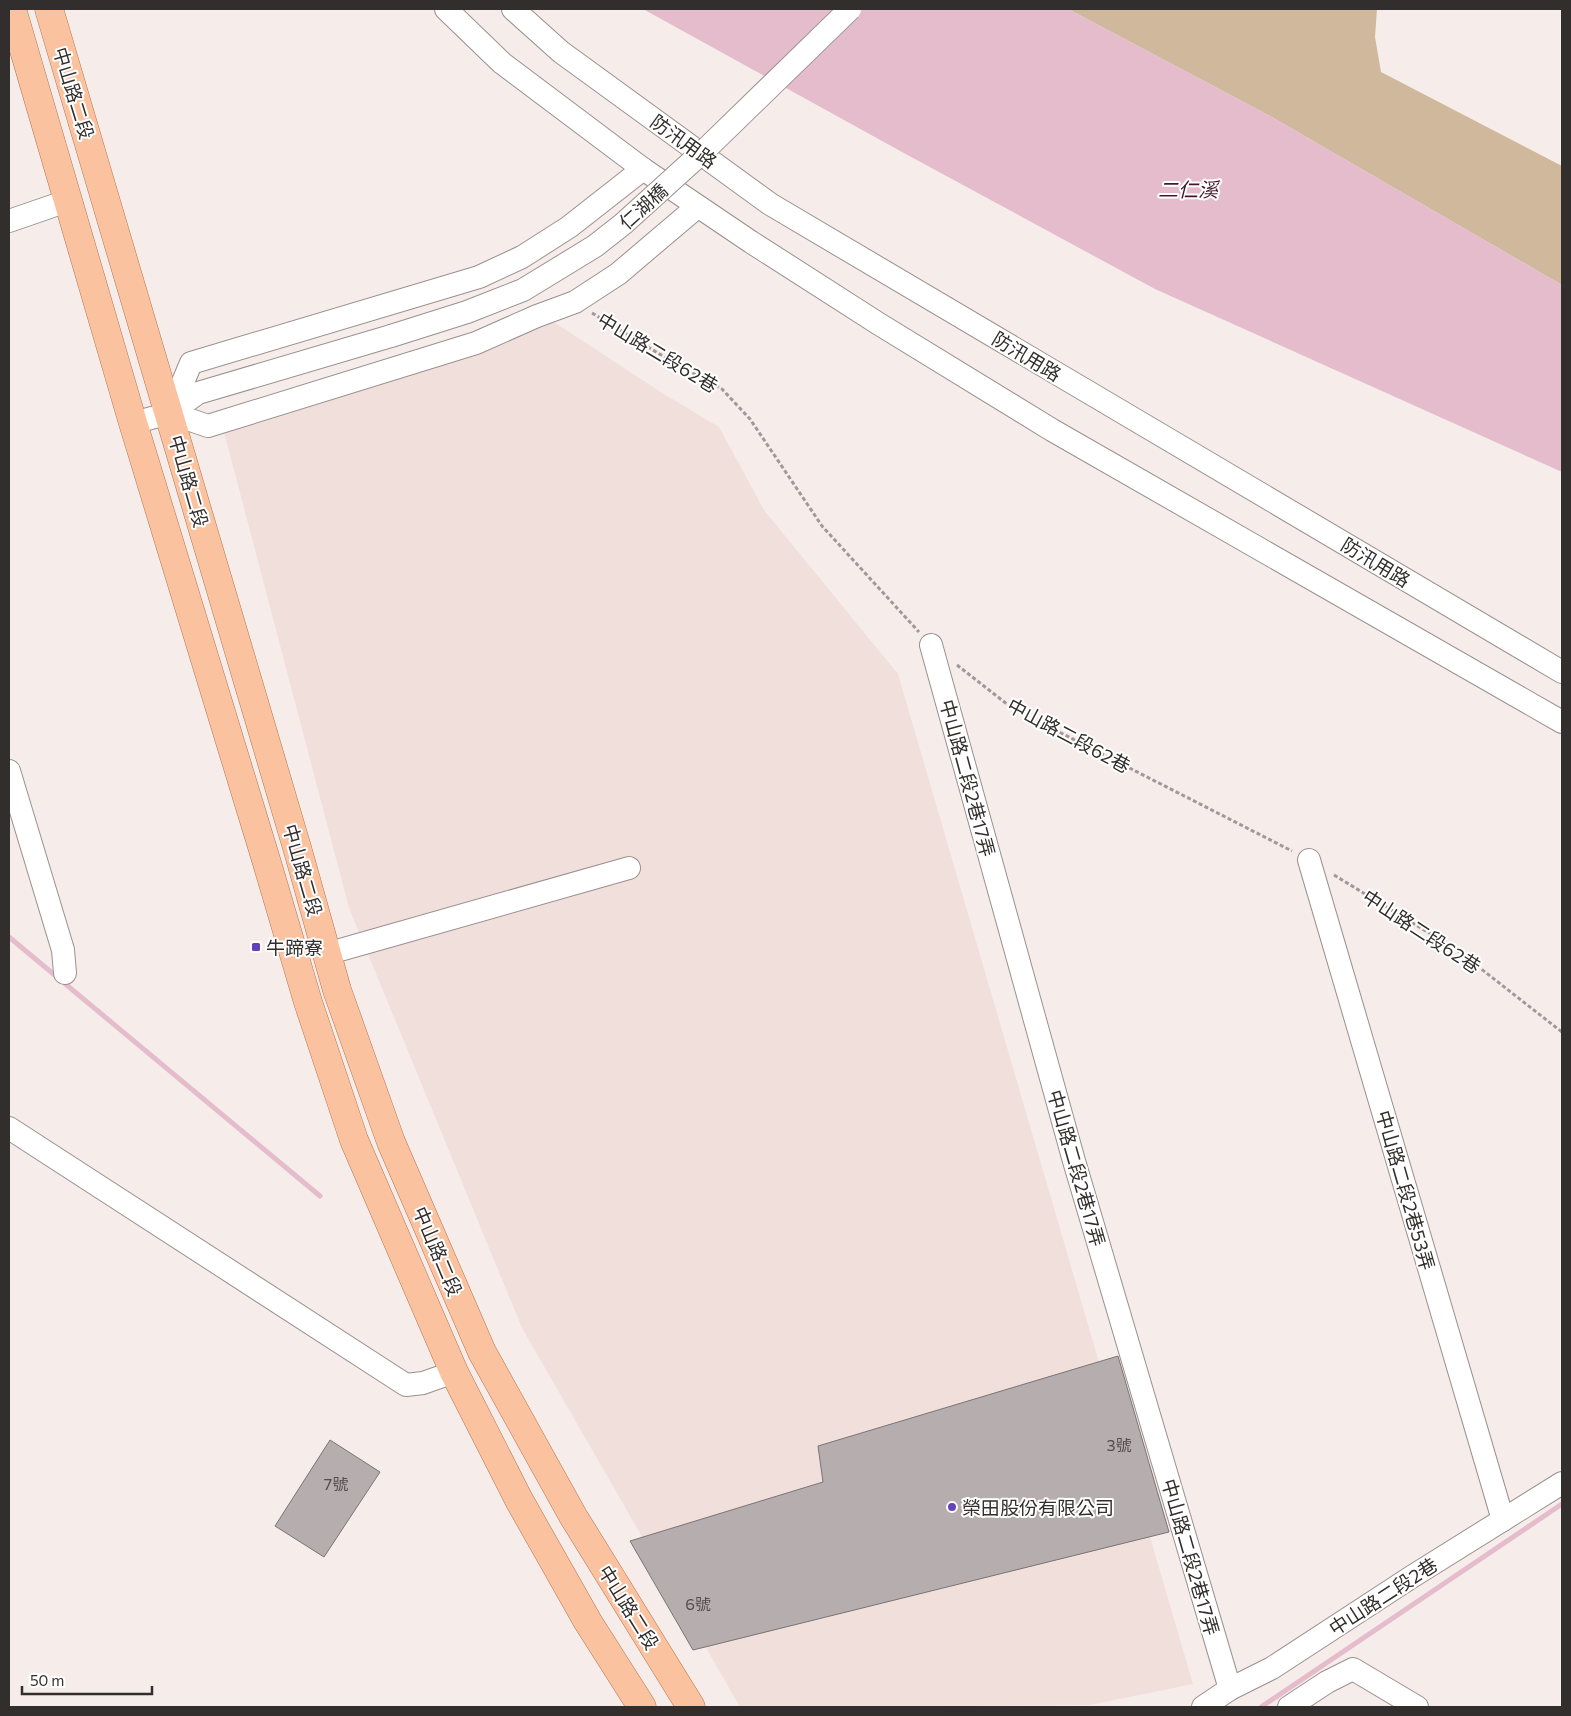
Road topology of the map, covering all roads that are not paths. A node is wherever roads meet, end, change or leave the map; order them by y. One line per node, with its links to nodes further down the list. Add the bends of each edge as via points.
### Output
1 (12, 9): 7 (main road, 中山路二段)
2 (49, 9): 10 (main road, 中山路二段)
3 (446, 9): 6 (street, via 502,63)
4 (513, 9): 13 (street, 防汛用路, via 560,52 770,204)
5 (850, 9): 10 (street, 仁湖橋, bridge, via 700,155 623,224 523,290 467,312 198,393)
6 (643, 169): 8 (street); 10 (street, via 570,228 522,257 480,277 191,363)
7 (67, 202): 9 (street); 11 (main road, 中山路二段)
8 (697, 207): 10 (street, 中山路二段62巷, via 618,274 575,302 476,343 208,426); 14 (street, via 1052,430)
9 (9, 221)
10 (170, 413): 11 (street); 18 (main road, 中山路二段)
11 (133, 423): 21 (main road, 中山路二段, via 311,1012 354,1140)
12 (931, 645): 24 (street, 中山路二段2巷17弄, via 1074,1161)
13 (1562, 672)
14 (1562, 722)
15 (9, 771): 19 (street, via 63,950)
16 (1309, 860): 23 (street, 中山路二段2巷53弄)
17 (629, 868): 18 (street)
18 (326, 954): 26 (main road, 中山路二段, via 391,1142 482,1352 573,1516)
19 (65, 973)
20 (9, 1128): 21 (street, via 406,1385 423,1383)
21 (454, 1372): 25 (main road, 中山路二段, via 519,1500 588,1622)
22 (1562, 1483): 23 (street, 中山路二段2巷)
23 (1503, 1520): 24 (street, 中山路二段2巷, via 1272,1668)
24 (1230, 1689): 27 (street, 中山路二段2巷)
25 (642, 1707)
26 (691, 1707)
27 (1203, 1707)
28 (1289, 1707): 29 (street, via 1353,1669)
29 (1417, 1707)

